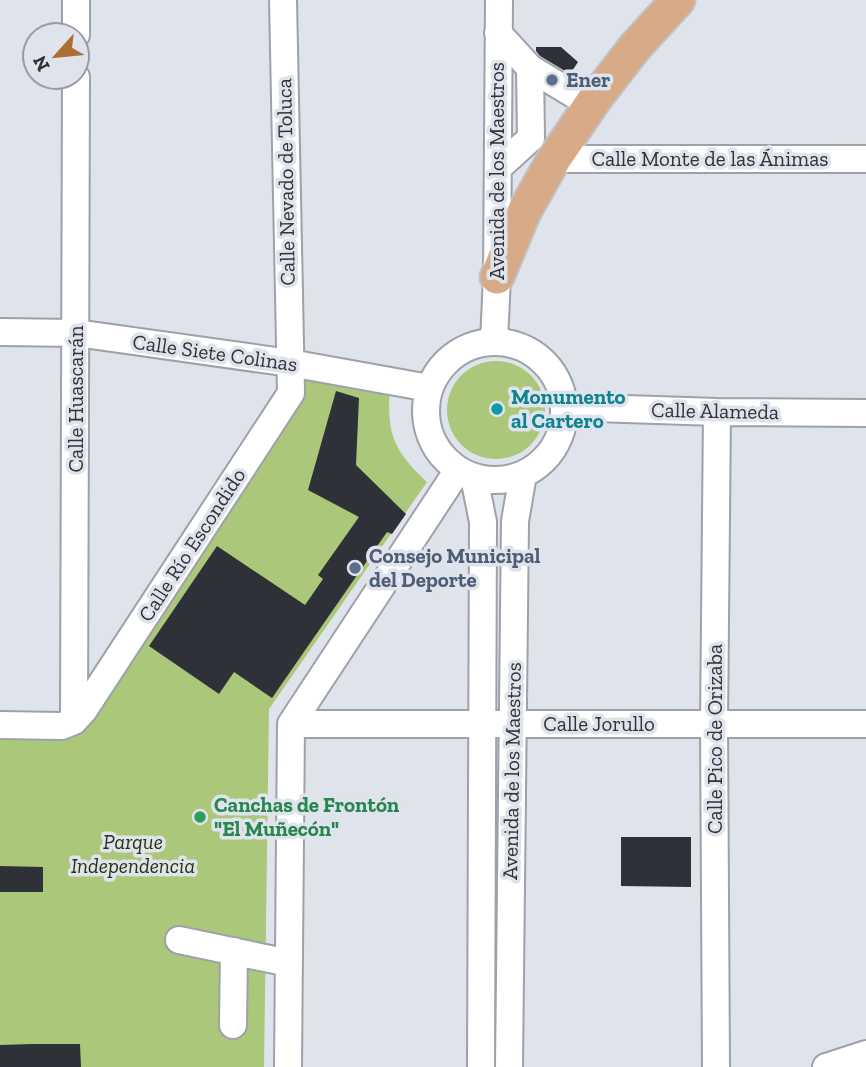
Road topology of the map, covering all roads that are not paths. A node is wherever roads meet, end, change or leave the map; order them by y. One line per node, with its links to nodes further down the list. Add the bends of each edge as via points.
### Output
1 (76, 0): 5 (street)
2 (283, 0): 17 (street, Calle Nevado de Toluca)
3 (499, 0): 6 (street, Avenida de los Maestros)
4 (666, 5): 9 (main road)
5 (76, 21)
6 (498, 33): 7 (street); 12 (street, Avenida de los Maestros)
7 (530, 68): 9 (street); 12 (street, via 531,138)
8 (76, 91): 15 (street, Calle Huascarán)
9 (591, 105): 10 (main road)
10 (554, 159): 11 (street, Calle Monte de las Ánimas); 13 (main road, via 524,212)
11 (866, 159)
12 (498, 168): 13 (street, Avenida de los Maestros)
13 (497, 277): 16 (street, Avenida de los Maestros)
14 (0, 332): 15 (street, Calle Siete Colinas)
15 (76, 333): 17 (street, Calle Siete Colinas); 24 (street, Calle Huascarán)
16 (494, 341): 18 (street, via 454,354); 19 (street, via 534,353 560,386)
17 (290, 363): 18 (street, Calle Siete Colinas); 24 (street, Calle Río Escondido, via 287,401)
18 (429, 388): 22 (street, via 427,425 433,442 444,458)
19 (564, 407): 20 (street, Calle Alameda); 23 (street, via 554,448 541,464)
20 (717, 412): 21 (street, Calle Alameda); 28 (street, Calle Pico de Orizaba)
21 (866, 414)
22 (466, 474): 23 (street, via 490,480); 25 (street); 26 (street, Avenida de los Maestros, via 483,522)
23 (523, 475): 27 (street, Avenida de los Maestros, via 515,521)
24 (74, 720): 30 (street, via 62,726)
25 (291, 724): 26 (street, Calle Jorullo); 33 (street)
26 (482, 724): 27 (street, Calle Jorullo); 37 (street, Avenida de los Maestros)
27 (513, 724): 28 (street, Calle Jorullo); 38 (street, Avenida de los Maestros)
28 (714, 724): 29 (street, Calle Jorullo); 39 (street, Calle Pico de Orizaba)
29 (866, 724)
30 (0, 725)
31 (179, 940): 32 (street)
32 (234, 951): 33 (street); 34 (street)
33 (289, 962): 36 (street)
34 (233, 1025)
35 (866, 1054): 40 (street)
36 (288, 1067)
37 (481, 1067)
38 (509, 1067)
39 (716, 1067)
40 (826, 1067)

